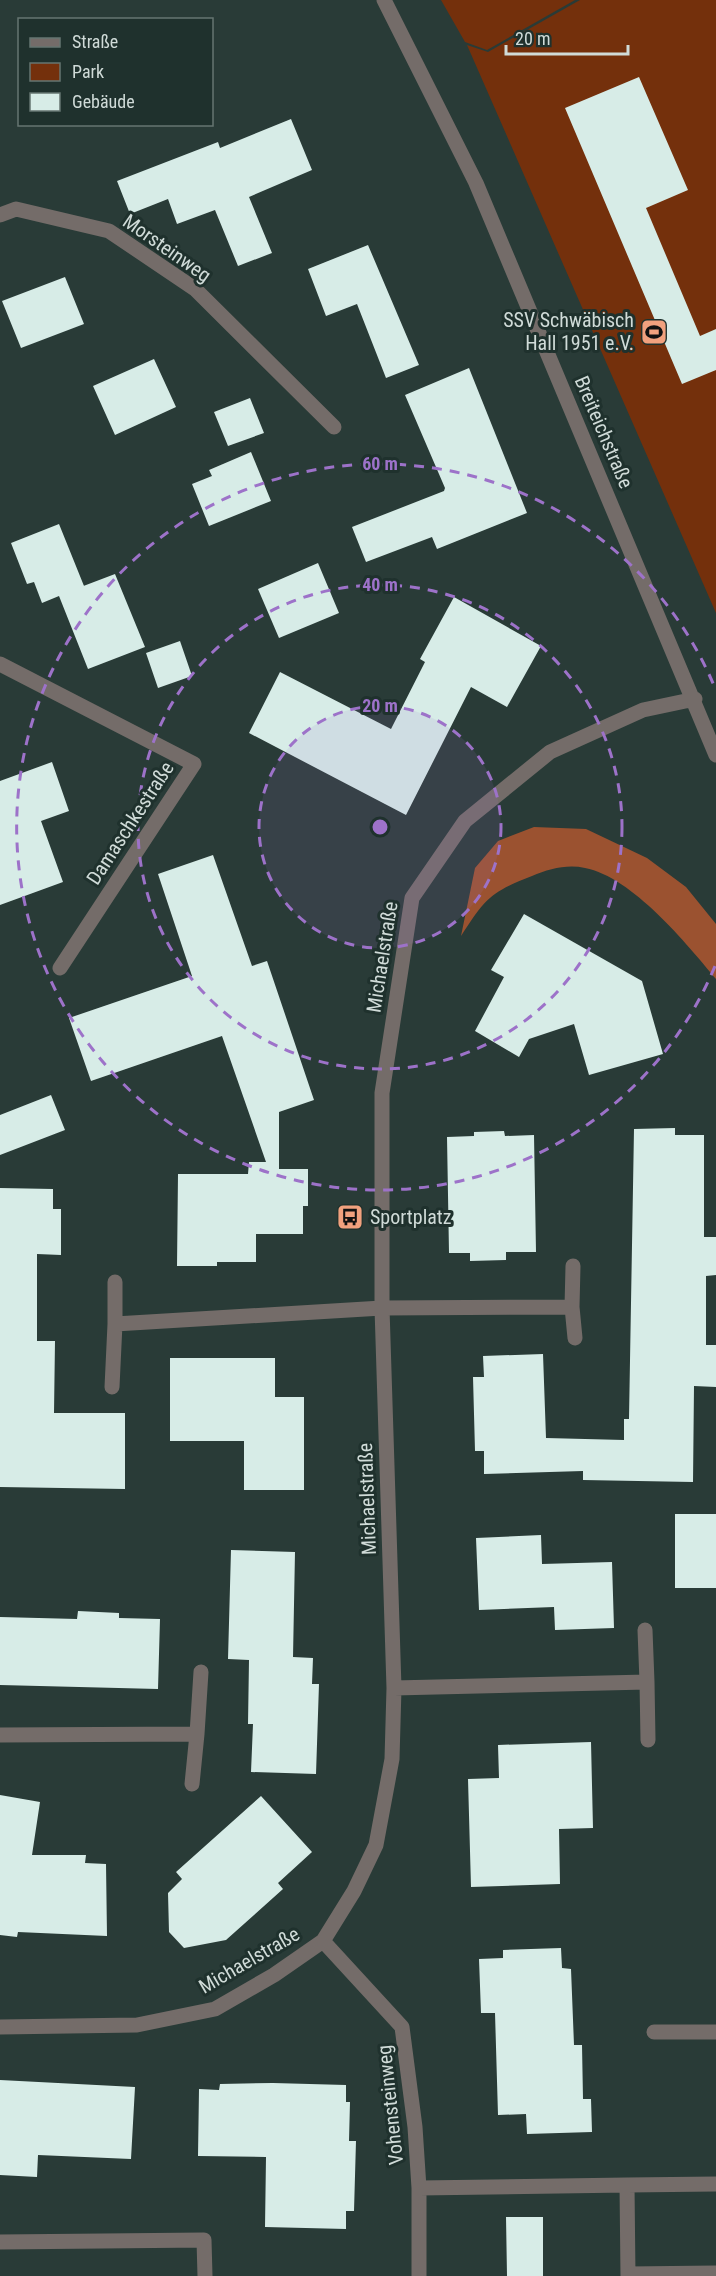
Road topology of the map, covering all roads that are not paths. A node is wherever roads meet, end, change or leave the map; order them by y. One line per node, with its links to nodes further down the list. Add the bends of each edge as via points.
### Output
1 (384, 0): 5 (street, Breiteichstraße, via 476,183)
2 (0, 215): 3 (street, Morsteinweg, via 16,209 109,231 195,289)
3 (334, 427)
4 (0, 664): 7 (street, Damaschkestraße, via 194,764)
5 (695, 699): 6 (street, Breiteichstraße); 11 (street, Michaelstraße, via 643,710 550,752 465,821 412,898 382,1092)
6 (716, 755)
7 (60, 968)
8 (573, 1266): 10 (street)
9 (114, 1282): 12 (street)
10 (572, 1307): 11 (street); 13 (street)
11 (382, 1308): 12 (street); 18 (street, Michaelstraße)
12 (115, 1324): 14 (street)
13 (575, 1338)
14 (112, 1387)
15 (645, 1630): 17 (street)
16 (201, 1672): 19 (street)
17 (647, 1682): 18 (street); 21 (street)
18 (394, 1688): 23 (street, Michaelstraße, via 392,1759 376,1845 354,1891)
19 (197, 1734): 20 (street); 22 (street)
20 (0, 1735)
21 (648, 1740)
22 (192, 1784)
23 (322, 1941): 24 (street, Michaelstraße, via 214,2010 136,2025); 29 (street, Vohensteinweg, via 402,2027)
24 (0, 2027)
25 (654, 2032): 26 (street)
26 (716, 2032)
27 (716, 2184): 28 (street, Vohensteinweg)
28 (627, 2185): 29 (street, Vohensteinweg); 32 (street)
29 (419, 2188): 34 (street, Vohensteinweg)
30 (0, 2242): 33 (street, via 204,2240)
31 (716, 2273): 32 (street)
32 (628, 2275)
33 (205, 2276)
34 (419, 2276)

